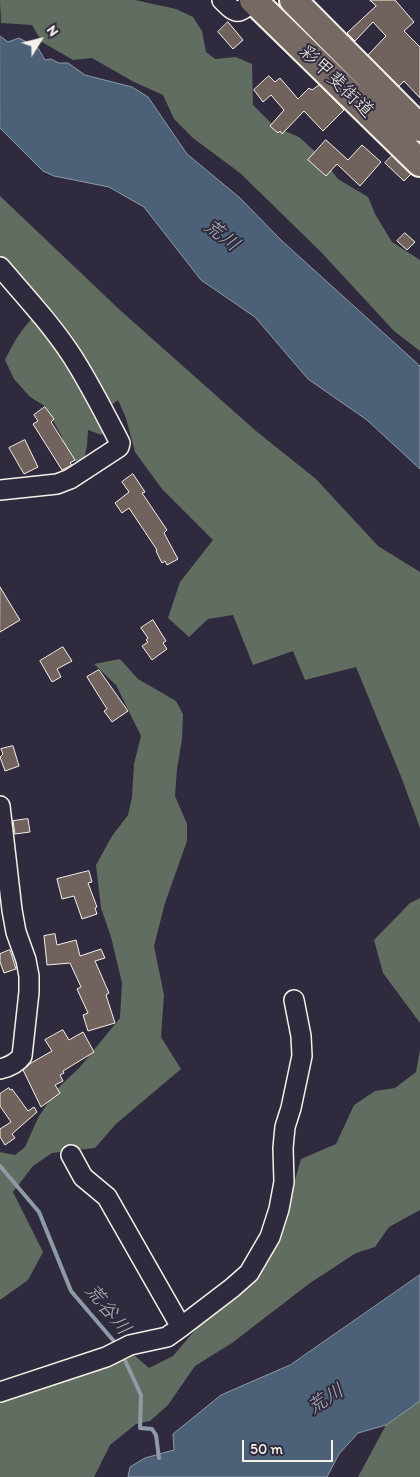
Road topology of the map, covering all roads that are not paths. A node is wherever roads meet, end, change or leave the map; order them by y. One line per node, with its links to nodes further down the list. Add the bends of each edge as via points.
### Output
1 (222, 0): 2 (street, via 233,11 241,12)
2 (253, 0): 9 (highway, 彩甲斐街道)
3 (277, 0): 5 (highway)
4 (293, 0): 6 (highway, 彩甲斐街道)
5 (335, 60): 7 (highway); 8 (highway)
6 (420, 128)
7 (420, 136)
8 (420, 149)
9 (420, 163)
10 (0, 267): 11 (street, via 44,317 72,357 120,443 119,447 70,479 57,484)
11 (0, 490)
12 (0, 806): 14 (street, via 12,910 26,960 29,992 22,1056 7,1068)
13 (294, 1000): 16 (street, via 302,1056 285,1127 284,1182 270,1237 249,1273)
14 (0, 1069)
15 (71, 1155): 16 (street, via 83,1176 108,1197)
16 (182, 1327): 17 (street, via 167,1336 130,1345 106,1357)
17 (0, 1392)

